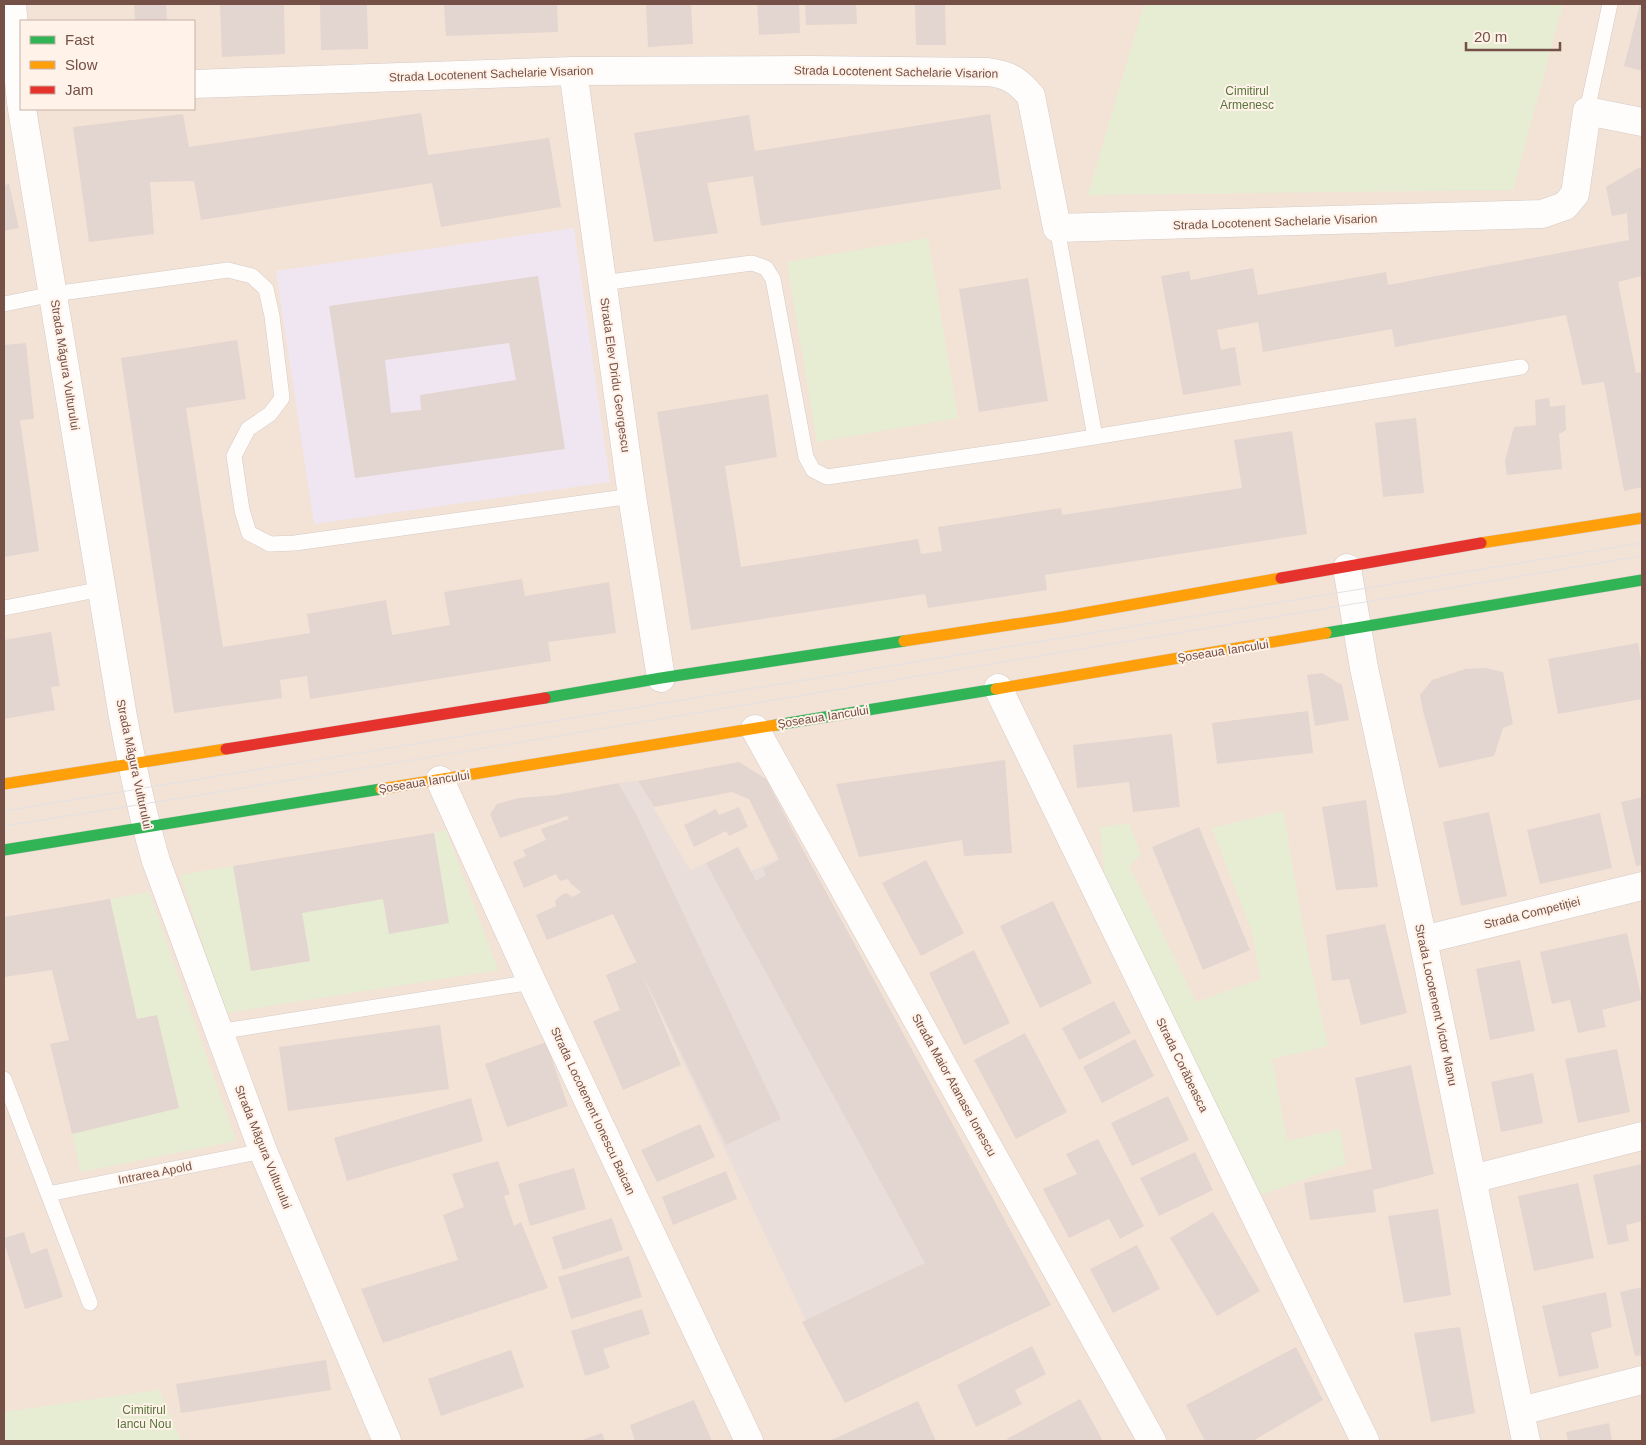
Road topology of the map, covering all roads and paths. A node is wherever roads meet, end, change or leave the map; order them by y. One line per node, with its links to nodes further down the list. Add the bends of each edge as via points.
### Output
1 (12, 4): 5 (street, Strada Măgura Vulturului)
2 (1610, 4): 7 (lane)
3 (573, 71): 4 (street, Strada Locotenent Sachelarie Visarion); 9 (street, Strada Locotenent Sachelarie Visarion, via 809,70 1004,74 1018,82 1031,96); 10 (street, Strada Elev Dridu Georgescu)
4 (195, 84)
5 (18, 98)
6 (20, 110): 11 (street, Strada Măgura Vulturului)
7 (1587, 111): 8 (street); 9 (street, Strada Locotenent Sachelarie Visarion, via 1575,194 1565,206 1542,214)
8 (1642, 122)
9 (1057, 228): 14 (lane)
10 (602, 283): 14 (lane, via 752,263 766,268 773,279 806,457 813,470 827,476); 15 (street, Strada Elev Dridu Georgescu)
11 (53, 294): 12 (lane); 15 (lane, via 228,270 252,276 266,289 282,398 270,414 248,429 234,456 242,510 249,532 270,544 295,544); 19 (street, Strada Măgura Vulturului)
12 (4, 304)
13 (1521, 367): 14 (lane)
14 (1095, 437)
15 (632, 496): 22 (street, Strada Elev Dridu Georgescu)
16 (1642, 518): 17 (main road)
17 (1347, 568): 21 (street, Strada Locotenent Victor Manu); 22 (main road, via 1062,617)
18 (1642, 580): 21 (main road, Șoseaua Iancului)
19 (102, 589): 20 (lane); 25 (street, Strada Măgura Vulturului)
20 (4, 608)
21 (1357, 629): 23 (main road, Șoseaua Iancului); 31 (street, Strada Locotenent Victor Manu)
22 (661, 678): 25 (main road)
23 (998, 688): 24 (main road, Șoseaua Iancului); 45 (street, Strada Corăbeasca)
24 (755, 729): 26 (main road, Șoseaua Iancului); 44 (street, Strada Maior Atanase Ionescu)
25 (132, 764): 27 (main road); 28 (street, Strada Măgura Vulturului)
26 (440, 780): 28 (main road, Șoseaua Iancului); 32 (street, Strada Locotenent Ionescu Baican)
27 (4, 784)
28 (146, 827): 29 (main road, Șoseaua Iancului); 33 (street, Strada Măgura Vulturului)
29 (4, 850)
30 (1642, 886): 31 (street, Strada Competiției)
31 (1423, 940): 37 (street, Strada Locotenent Victor Manu)
32 (532, 982): 33 (lane); 43 (street, Strada Locotenent Ionescu Baican)
33 (218, 1032): 36 (street, Strada Măgura Vulturului)
34 (4, 1080): 38 (lane)
35 (1642, 1136): 37 (street)
36 (263, 1151): 38 (lane, Intrarea Apold); 42 (street, Strada Măgura Vulturului)
37 (1472, 1179): 41 (street, Strada Locotenent Victor Manu)
38 (48, 1194): 39 (lane)
39 (90, 1303)
40 (1642, 1380): 41 (street)
41 (1521, 1411): 46 (street, Strada Locotenent Victor Manu)
42 (387, 1441)
43 (749, 1441)
44 (1152, 1441)
45 (1365, 1441)
46 (1526, 1441)

